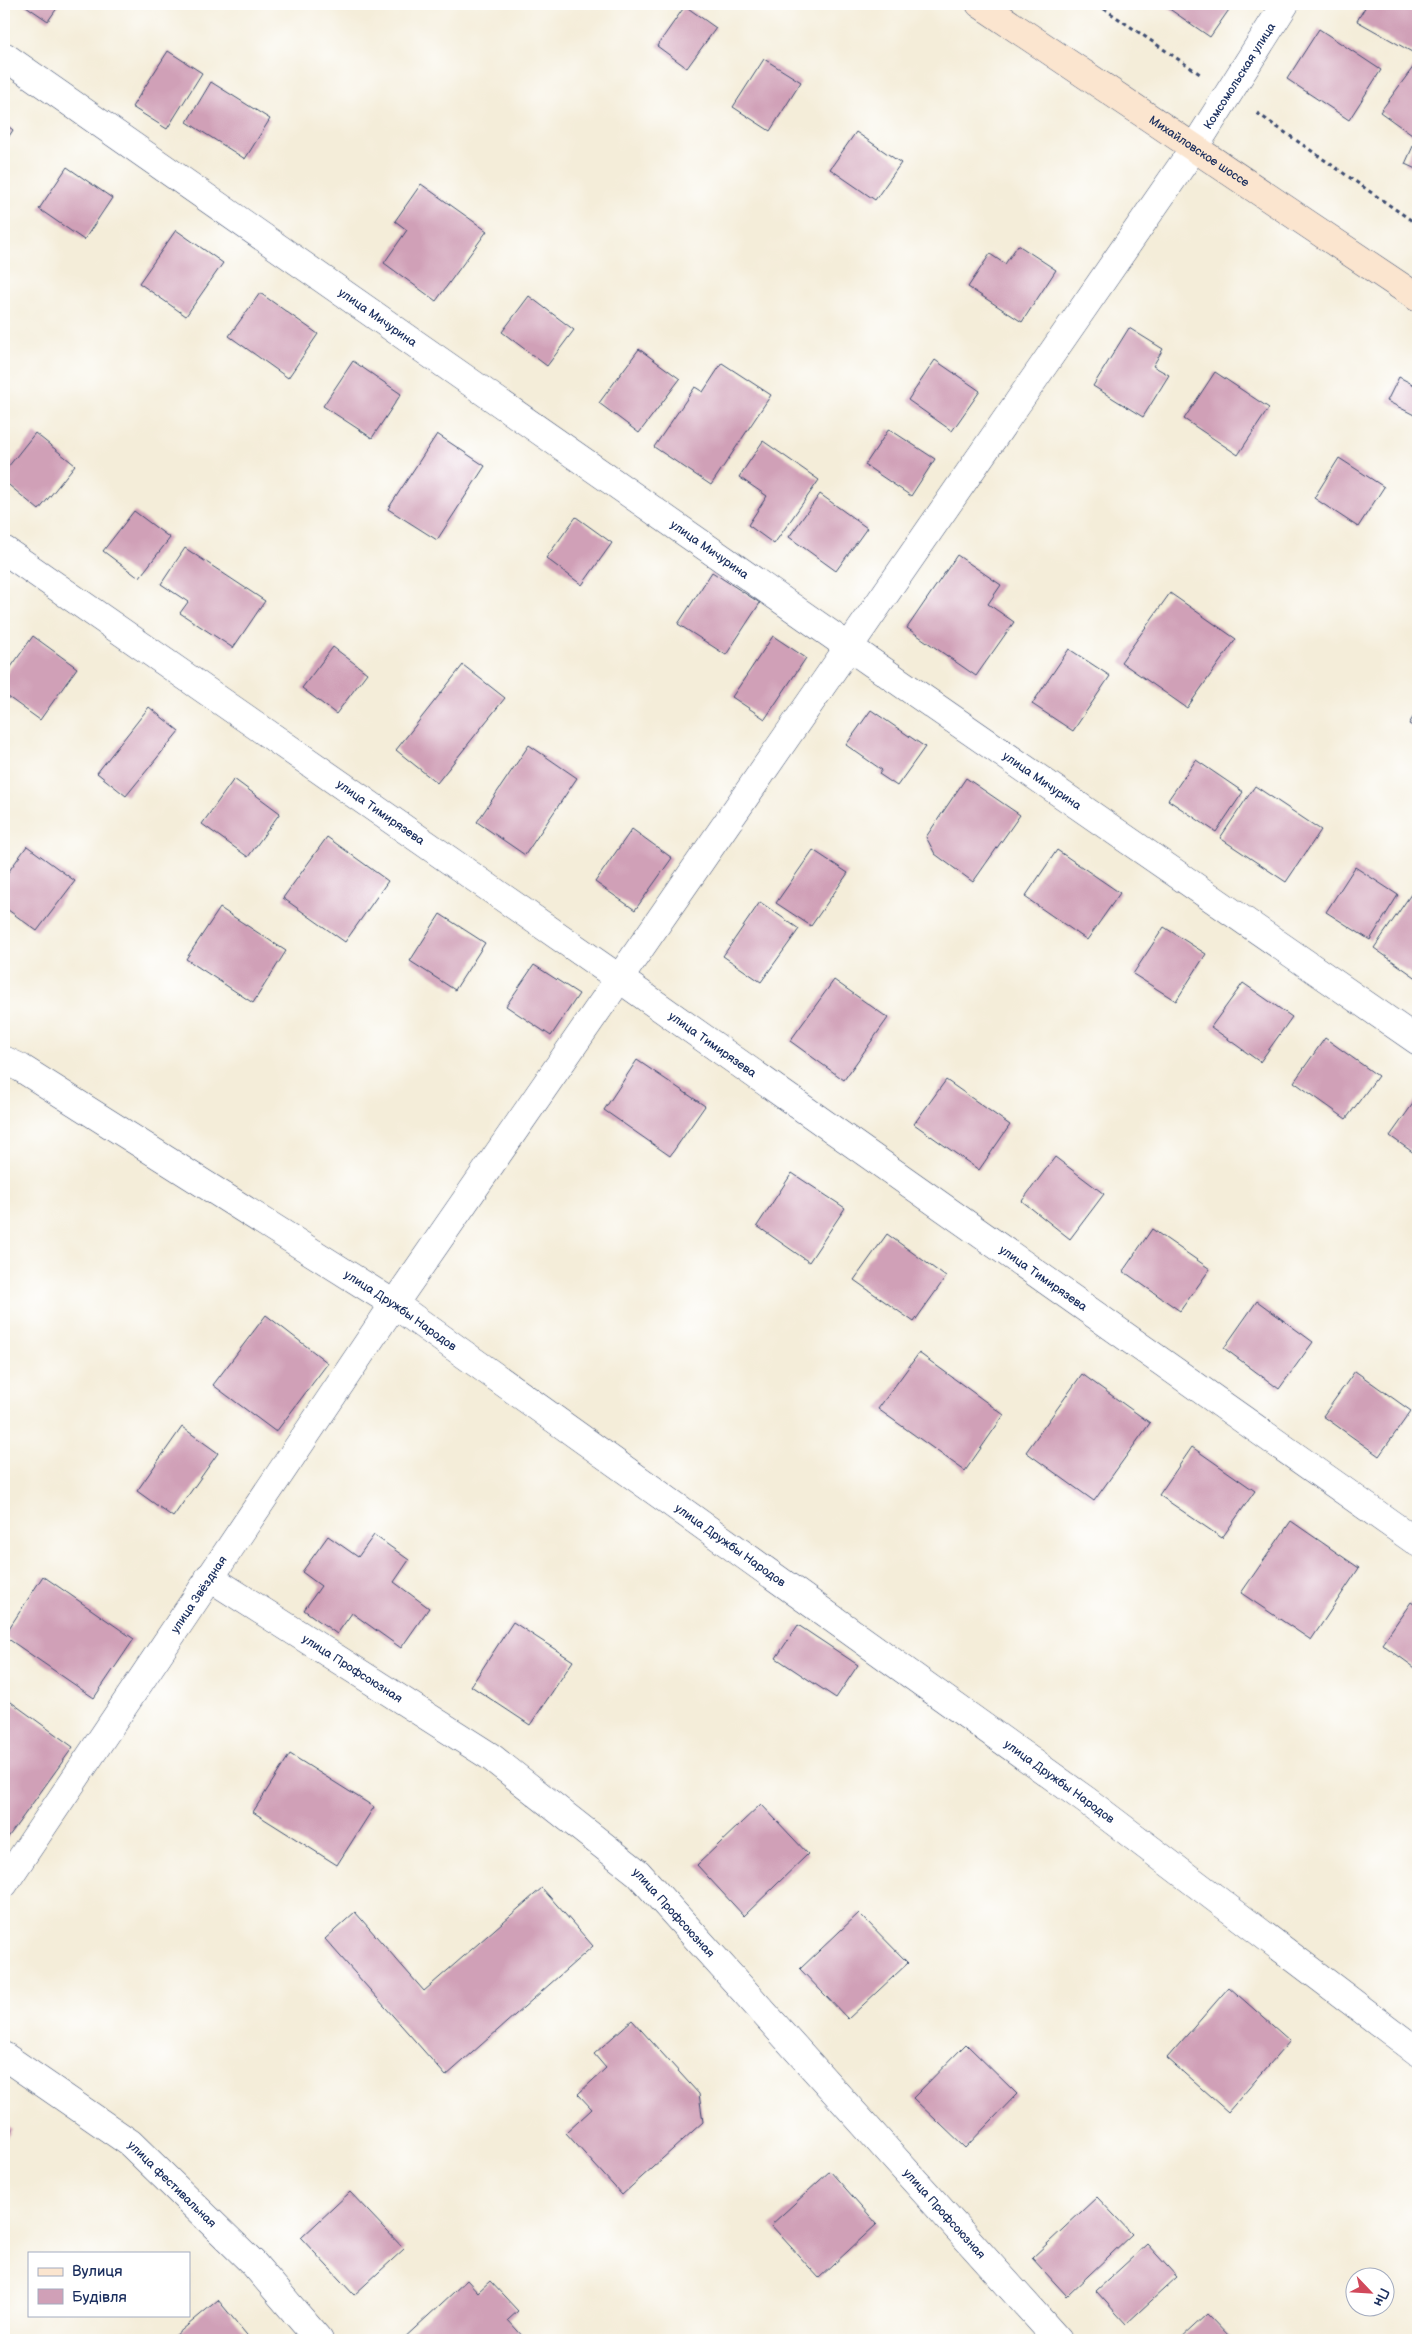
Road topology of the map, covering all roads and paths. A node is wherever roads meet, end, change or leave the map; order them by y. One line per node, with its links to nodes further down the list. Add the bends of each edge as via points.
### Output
1 (980, 4): 7 (main road, Михайловское шоссе)
2 (1097, 4): 5 (path)
3 (1285, 4): 7 (street, Комсомольская улица)
4 (4, 56): 11 (street, улица Мичурина)
5 (1203, 76)
6 (1254, 111): 8 (path)
7 (1194, 148): 9 (main road, Михайловское шоссе); 11 (street, Комсомольская улица)
8 (1418, 225)
9 (1418, 298)
10 (4, 550): 12 (street, улица Тимирязева)
11 (849, 647): 12 (street, улица Звёздная); 13 (street, улица Мичурина)
12 (620, 979): 15 (street, улица Звёздная); 16 (street, улица Тимирязева)
13 (1418, 1041)
14 (12, 1064): 15 (street, улица Дружбы Народов)
15 (394, 1304): 17 (street, улица Звёздная); 19 (street, улица Дружбы Народов, via 1087,1801)
16 (1418, 1543)
17 (209, 1577): 18 (street, улица Звёздная); 22 (street, улица Профсоюзная, via 491,1757 638,1872)
18 (4, 1884)
19 (1418, 2052)
20 (4, 2056): 21 (street, улица фестивальная, via 130,2143 253,2263)
21 (318, 2340)
22 (1058, 2340)

